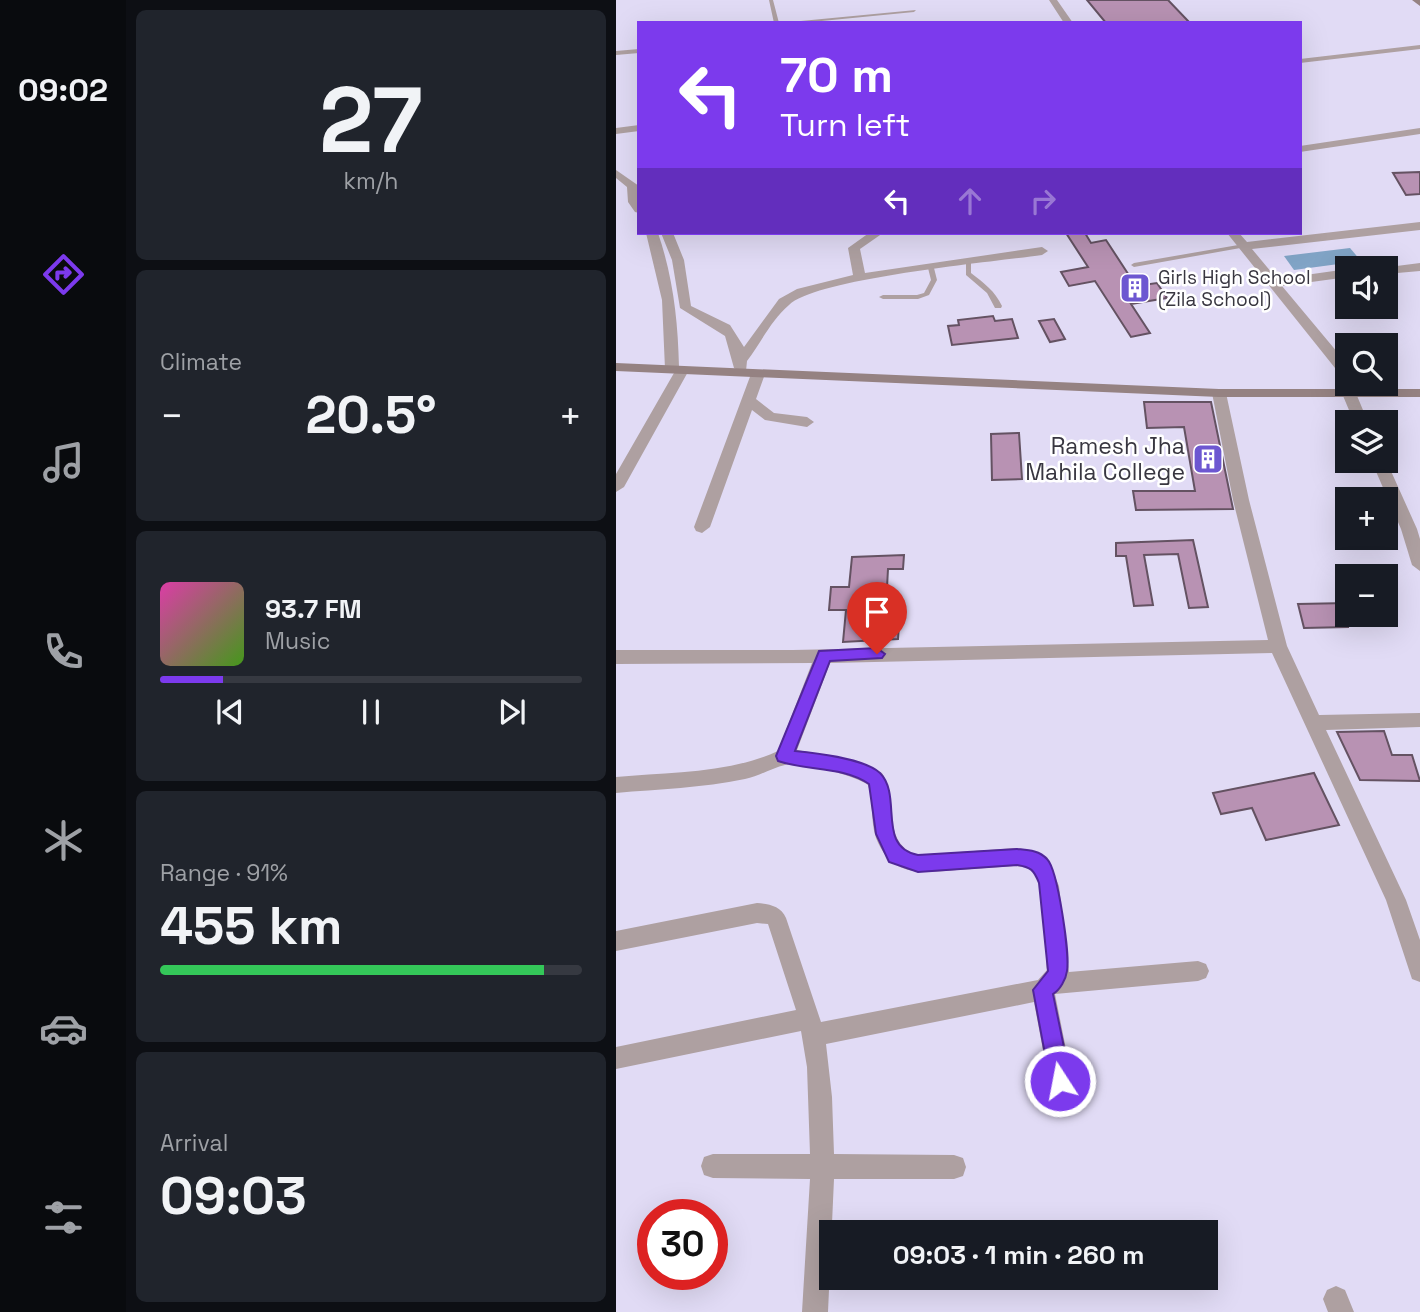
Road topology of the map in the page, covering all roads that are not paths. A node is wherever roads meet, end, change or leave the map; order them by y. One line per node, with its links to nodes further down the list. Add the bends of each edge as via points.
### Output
1 (771, 0): 4 (lane)
2 (1053, 0): 6 (street)
3 (914, 11): 5 (lane)
4 (778, 21)
5 (802, 21)
6 (1068, 21)
7 (1420, 47): 10 (lane)
8 (637, 51): 9 (lane)
9 (616, 53)
10 (1302, 61)
11 (637, 128): 12 (street)
12 (616, 131)
13 (1420, 131): 14 (street)
14 (1302, 149)
15 (616, 173): 16 (street, via 633,186)
16 (637, 207)
17 (1420, 226): 22 (street)
18 (653, 235): 37 (street, via 666,271)
19 (668, 235): 36 (street, via 678,260 686,307 732,332)
20 (874, 235): 30 (street, via 854,248)
21 (1235, 235): 22 (street)
22 (1244, 246): 25 (lane); 31 (street)
23 (1042, 251): 24 (street)
24 (968, 262): 27 (street); 33 (lane, via 968,274 982,283)
25 (1134, 265)
26 (1420, 267): 28 (street)
27 (931, 268): 30 (street); 32 (lane, via 933,288 927,294)
28 (1398, 269)
29 (1335, 275): 31 (street)
30 (860, 277): 36 (street, via 819,285 790,297)
31 (1273, 283): 34 (street)
32 (883, 297)
33 (998, 306)
34 (1335, 363)
35 (616, 367): 37 (street)
36 (741, 367): 37 (street); 38 (street)
37 (677, 370): 46 (street)
38 (758, 373): 41 (street); 43 (street)
39 (1335, 386): 41 (street)
40 (1398, 390): 42 (street)
41 (1219, 393): 49 (street)
42 (1420, 393)
43 (748, 400): 44 (street, via 770,417); 47 (street)
44 (807, 422)
45 (1384, 473): 48 (street)
46 (616, 487)
47 (702, 527)
48 (1420, 565)
49 (1278, 646): 50 (street); 53 (street)
50 (824, 655): 51 (street); 54 (street)
51 (616, 657)
52 (1420, 720): 53 (street)
53 (1314, 723): 58 (street, via 1396,900)
54 (785, 756): 55 (street, via 773,764 739,772); 59 (street, via 821,761 875,779 885,834 896,856 906,861 1017,857 1042,865 1049,883 1058,972)
55 (616, 785)
56 (616, 941): 60 (street, via 769,914 779,927)
57 (1198, 971): 59 (street)
58 (1420, 972)
59 (1047, 987): 60 (street); 62 (street)
60 (810, 1027): 61 (street); 63 (street, via 818,1065)
61 (616, 1058)
62 (1065, 1104)
63 (822, 1165): 64 (street); 65 (street); 66 (street, via 824,1214)
64 (713, 1166)
65 (954, 1167)
66 (816, 1312)

